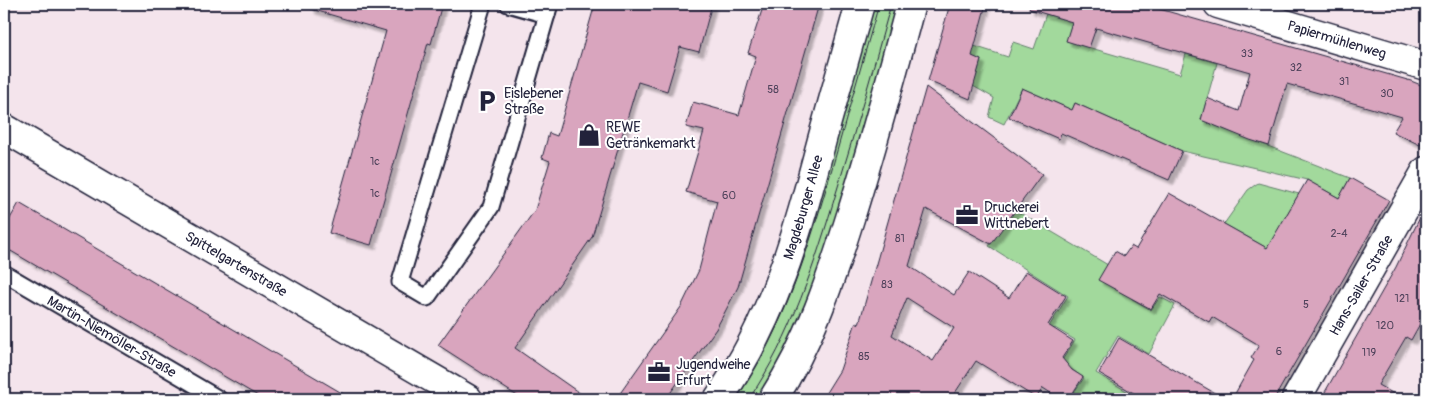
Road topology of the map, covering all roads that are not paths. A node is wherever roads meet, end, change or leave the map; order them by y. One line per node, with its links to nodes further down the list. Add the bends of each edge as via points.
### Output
1 (484, 4): 6 (lane, via 400,282 427,298 491,207)
2 (508, 4): 6 (lane)
3 (860, 4): 15 (street, Magdeburger Allee, via 788,264 739,367)
4 (911, 4): 16 (street, via 832,276 816,319)
5 (1218, 4): 7 (street, Papiermühlenweg)
6 (549, 9)
7 (1277, 12): 8 (street, Papiermühlenweg)
8 (1426, 66)
9 (4, 128): 12 (street, Spittelgartenstraße)
10 (1426, 171): 17 (street, Hans-Sailer-Straße)
11 (4, 273): 13 (lane, Martin-Niemöller-Straße)
12 (433, 390): 14 (street, Spittelgartenstraße)
13 (218, 399)
14 (468, 399)
15 (718, 399)
16 (773, 399)
17 (1296, 399)

